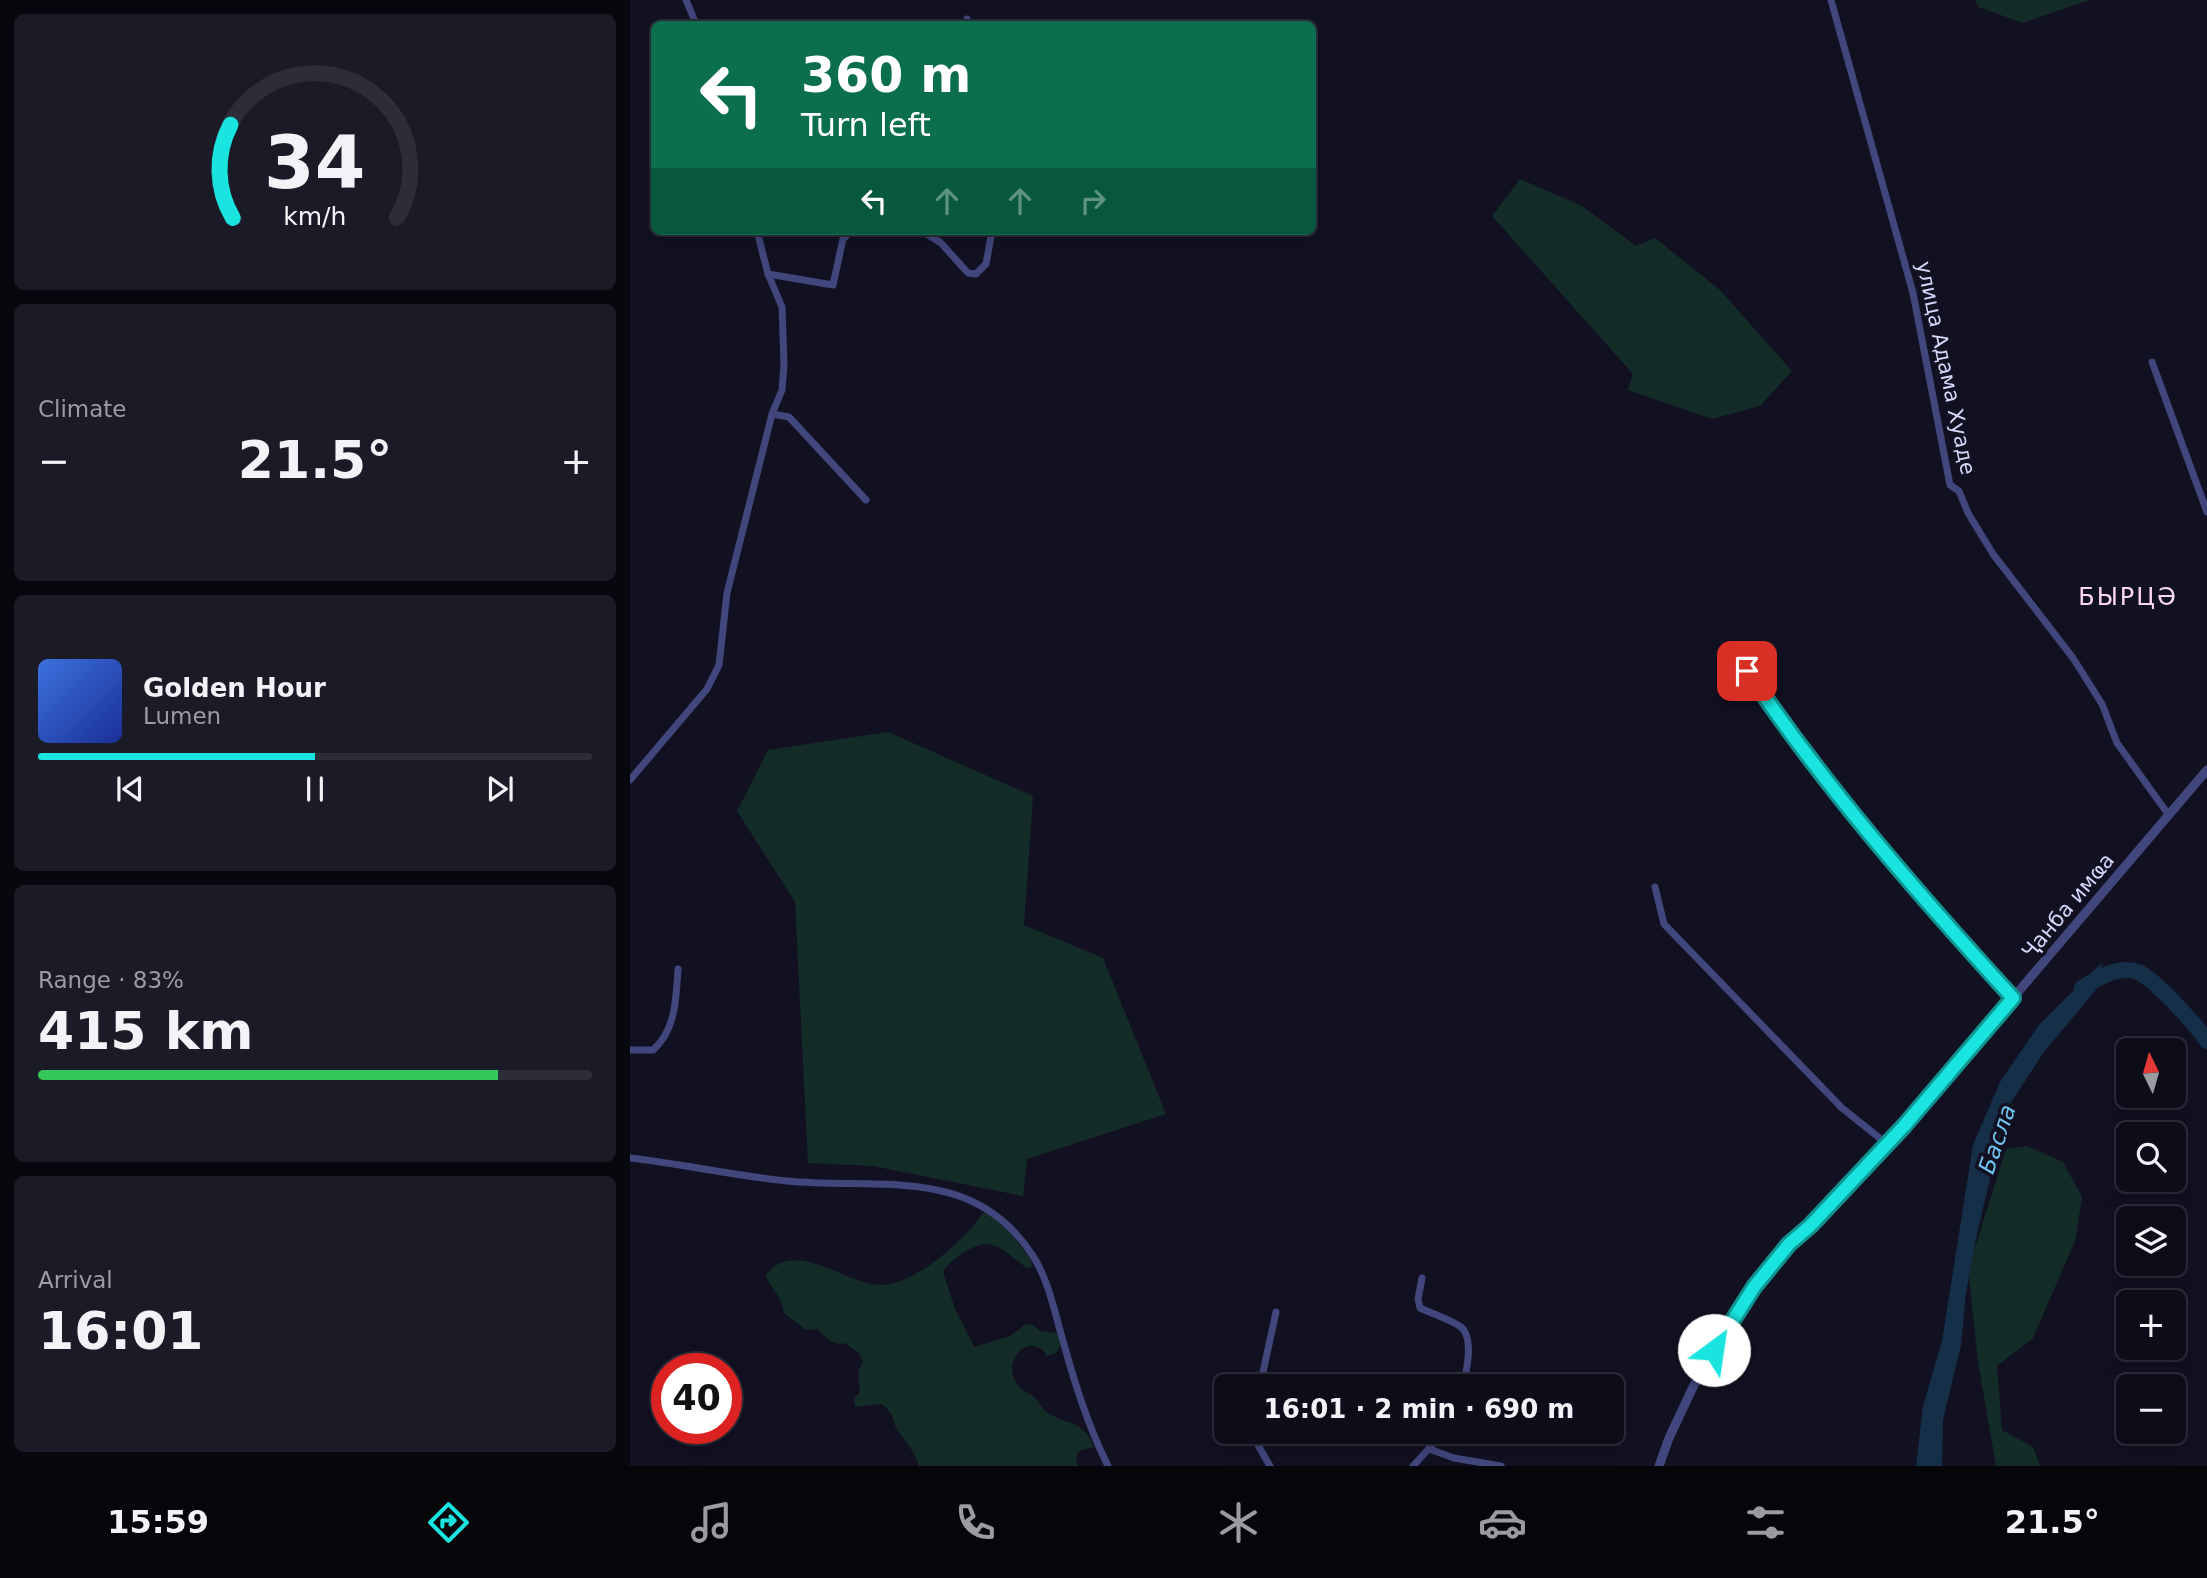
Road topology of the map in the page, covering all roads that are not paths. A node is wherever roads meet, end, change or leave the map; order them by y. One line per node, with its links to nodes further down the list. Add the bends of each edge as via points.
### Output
1 (686, 0): 3 (street)
2 (1831, 0): 16 (street, улица Адама Хуаде, via 1910,281 1950,485 1959,491 1993,554 2073,658 2102,704 2117,743)
3 (695, 21)
4 (758, 235): 8 (street)
5 (847, 235): 8 (street, via 833,285)
6 (928, 235): 7 (street, via 968,273 976,274 986,264)
7 (991, 235)
8 (768, 274): 10 (street, via 782,307 784,338 782,390)
9 (2152, 362): 12 (street)
10 (772, 414): 11 (street, via 789,417); 15 (street, via 727,593 719,665 706,689)
11 (866, 500)
12 (2207, 512)
13 (1747, 671): 19 (street, via 1863,829)
14 (2207, 770): 16 (street, Ҷанба имҩа)
15 (630, 780)
16 (2168, 814): 19 (street, Ҷанба имҩа)
17 (1656, 887): 21 (street, via 1664,924 1842,1108)
18 (678, 970): 20 (street, via 668,1033 653,1050)
19 (2013, 998): 21 (street, Ҷанба имҩа)
20 (630, 1050)
21 (1887, 1143): 34 (street, Ҷанба имҩа, via 1754,1287 1693,1387)
22 (630, 1158): 30 (street, via 790,1182 926,1186 980,1204 1004,1220 1034,1257 1051,1298 1084,1411)
23 (1422, 1278): 26 (street, via 1420,1308 1462,1328 1467,1338)
24 (1276, 1312): 25 (street)
25 (1263, 1374)
26 (1466, 1374)
27 (1258, 1444): 31 (street)
28 (1432, 1444): 29 (street)
29 (1429, 1449): 32 (street); 33 (street)
30 (1108, 1466)
31 (1270, 1466)
32 (1413, 1466)
33 (1501, 1466)
34 (1659, 1466)

